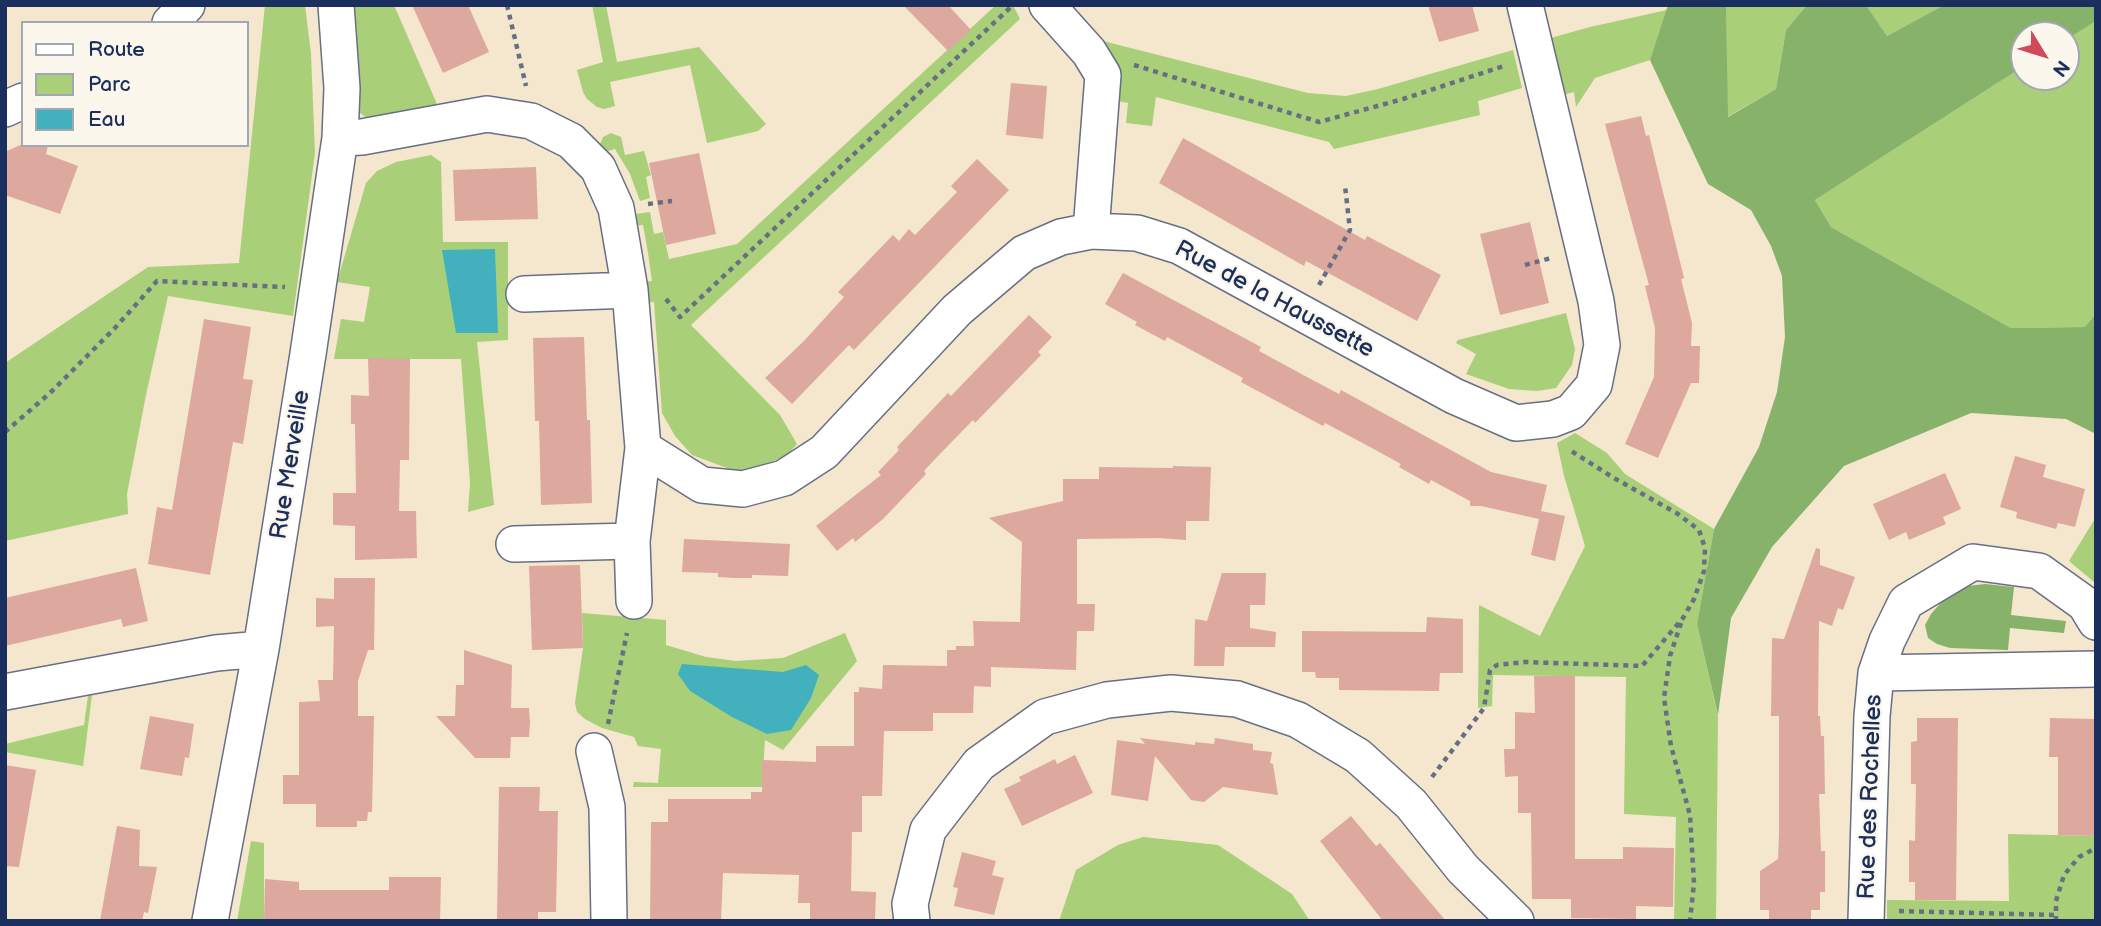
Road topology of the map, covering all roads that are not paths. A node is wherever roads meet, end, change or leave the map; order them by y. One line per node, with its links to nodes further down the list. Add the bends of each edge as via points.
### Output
1 (187, 5): 5 (street)
2 (336, 5): 8 (street, Rue Merveille, via 342,88)
3 (1047, 5): 9 (street, via 1089,52 1102,75)
4 (1525, 5): 9 (street, Rue de la Haussette, via 1596,301 1602,345 1594,385 1571,412 1516,423 1454,396 1179,246 1137,233)
5 (172, 21)
6 (21, 102): 7 (street)
7 (5, 109)
8 (340, 138): 11 (street, via 487,114 531,121 571,141 598,169); 17 (street, Rue Merveille)
9 (1091, 231): 12 (street, Rue de la Haussette, via 1061,237 1024,253 957,310 824,452 784,478 743,489 702,485)
10 (524, 294): 11 (street)
11 (644, 294): 12 (street)
12 (643, 449): 13 (street)
13 (632, 541): 14 (street); 15 (street)
14 (514, 544)
15 (634, 601)
16 (2096, 622): 19 (street, Rue des Rochelles, via 2085,604 2039,571 1973,562 1906,602)
17 (261, 649): 20 (street, via 216,653); 23 (street, Rue Merveille)
18 (2096, 669): 19 (street, Rue des Rochelles)
19 (1876, 673): 22 (street, Rue des Rochelles, via 1871,716)
20 (5, 692)
21 (594, 751): 24 (street, via 607,807)
22 (1879, 916)
23 (210, 921)
24 (609, 921)
25 (912, 921): 26 (street, via 910,904 928,830 979,764 1045,717 1107,700 1171,693 1237,699 1298,720 1358,756 1411,804 1463,869)
26 (1516, 921)

